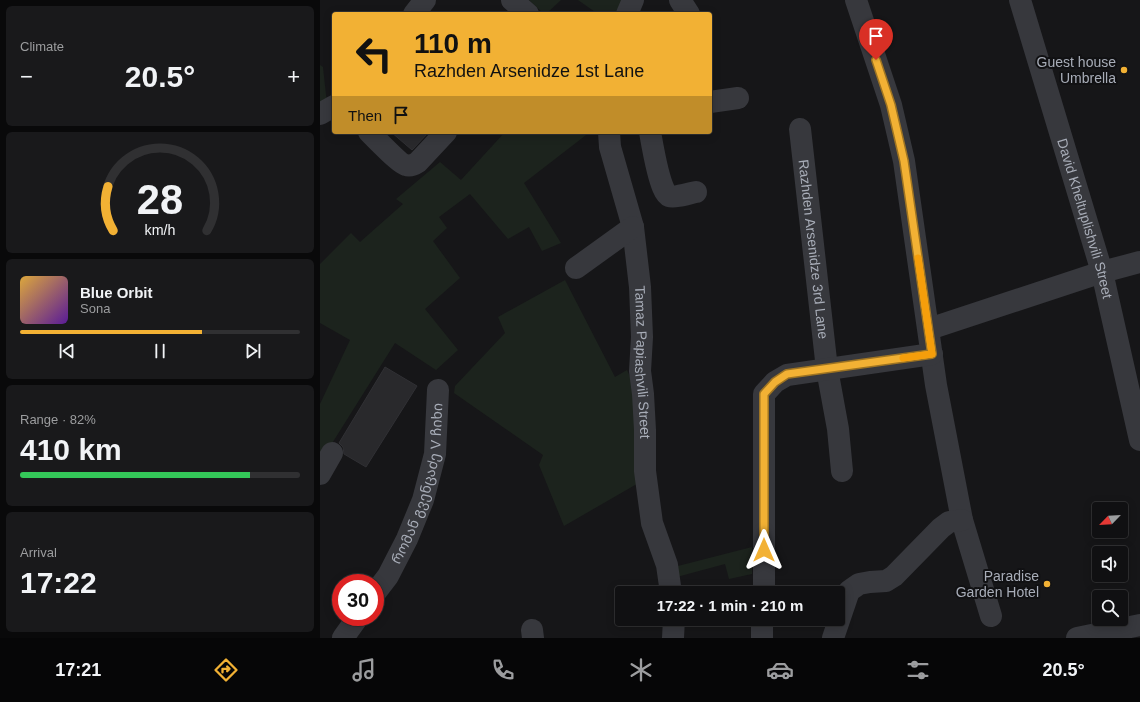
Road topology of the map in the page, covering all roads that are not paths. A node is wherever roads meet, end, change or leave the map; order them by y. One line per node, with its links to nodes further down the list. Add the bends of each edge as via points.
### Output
1 (425, 0): 7 (street)
2 (512, 0): 8 (street)
3 (633, 0): 9 (street)
4 (680, 0): 10 (street)
5 (856, 0): 25 (street, via 891,105 904,161)
6 (1020, 0): 24 (street, David Kheltuplishvili Street)
7 (416, 12)
8 (526, 12)
9 (628, 12)
10 (688, 12)
11 (738, 98): 12 (street)
12 (712, 102)
13 (332, 107): 14 (street)
14 (320, 114)
15 (800, 129): 27 (street, Razhden Arsenidze 3rd Lane)
16 (371, 134): 17 (street, via 406,166 418,162)
17 (444, 134)
18 (609, 134): 21 (street, Tamaz Papiashvili Street, via 610,147)
19 (650, 134): 20 (street, via 665,195 671,197)
20 (696, 192)
21 (633, 227): 23 (street); 35 (street, Tamaz Papiashvili Street, via 640,294 640,371 645,430 645,471 652,523 668,565)
22 (1140, 262): 24 (street)
23 (576, 268)
24 (1102, 272): 25 (street); 29 (street, David Kheltuplishvili Street)
25 (929, 329): 26 (street)
26 (932, 354): 27 (street); 33 (street)
27 (827, 369): 31 (street, Razhden Arsenidze 3rd Lane, via 838,429); 36 (street, via 787,374 764,394)
28 (438, 390): 34 (street, რომან გვენცაძე V ჩიხი, via 435,454 423,500 407,539)
29 (1140, 440)
30 (332, 453): 32 (street)
31 (842, 471)
32 (320, 474)
33 (962, 520): 37 (street); 45 (street, via 949,522 941,528 894,576 886,581 859,584 849,591)
34 (384, 581)
35 (670, 586)
36 (764, 586)
37 (991, 616)
38 (1140, 625): 46 (street)
39 (352, 626): 42 (street)
40 (674, 626): 43 (street)
41 (762, 626): 44 (street)
42 (343, 638)
43 (674, 638)
44 (762, 638)
45 (833, 638)
46 (1077, 638)

